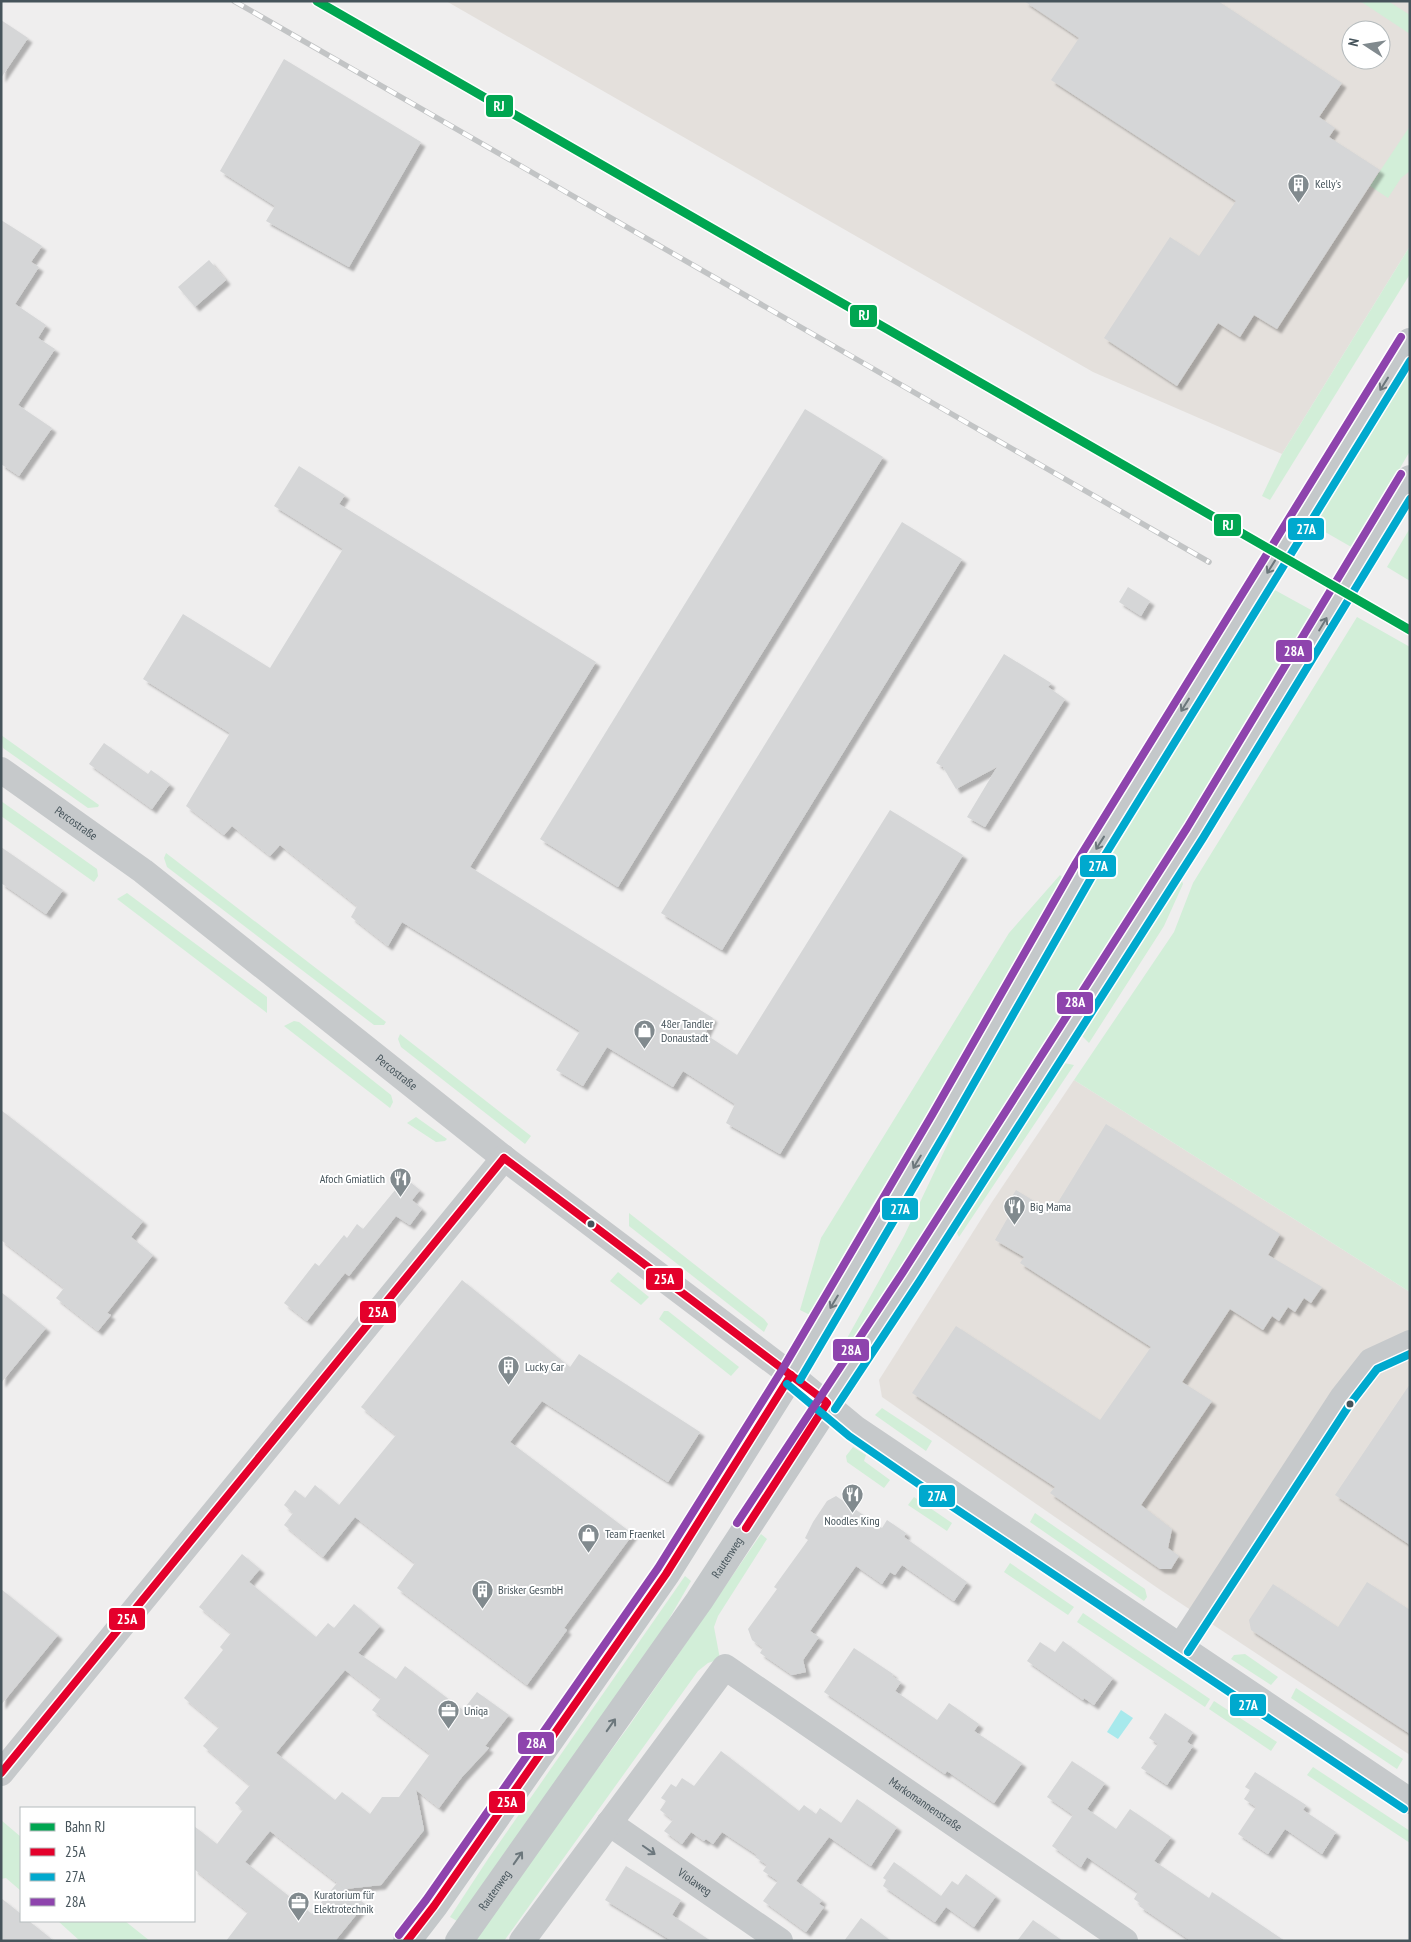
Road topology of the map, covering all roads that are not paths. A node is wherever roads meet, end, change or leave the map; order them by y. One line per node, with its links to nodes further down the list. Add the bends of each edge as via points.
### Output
1 (1410, 342): 6 (main road, one-way to 6, via 1085,868)
2 (1410, 479): 7 (main road, Rautenweg, one-way to 2, via 911,1278 1195,833)
3 (1, 770): 4 (street, Percostraße, via 143,871)
4 (504, 1158): 6 (street, Percostraße); 9 (street)
5 (1410, 1342): 8 (street, via 1371,1361 1342,1398)
6 (791, 1375): 7 (street, Percostraße); 12 (main road, via 666,1574 440,1898)
7 (827, 1403): 8 (street, Percostraße, via 874,1442); 13 (main road, Rautenweg, one-way to 7, via 699,1601)
8 (1180, 1648): 10 (street, Percostraße)
9 (1, 1773)
10 (1410, 1801)
11 (609, 1823): 14 (street); 15 (street, Violaweg, one-way to 15); 16 (street, Markomannenstraße, via 724,1667)
12 (406, 1941)
13 (459, 1941)
14 (522, 1941)
15 (780, 1941)
16 (1125, 1941)

